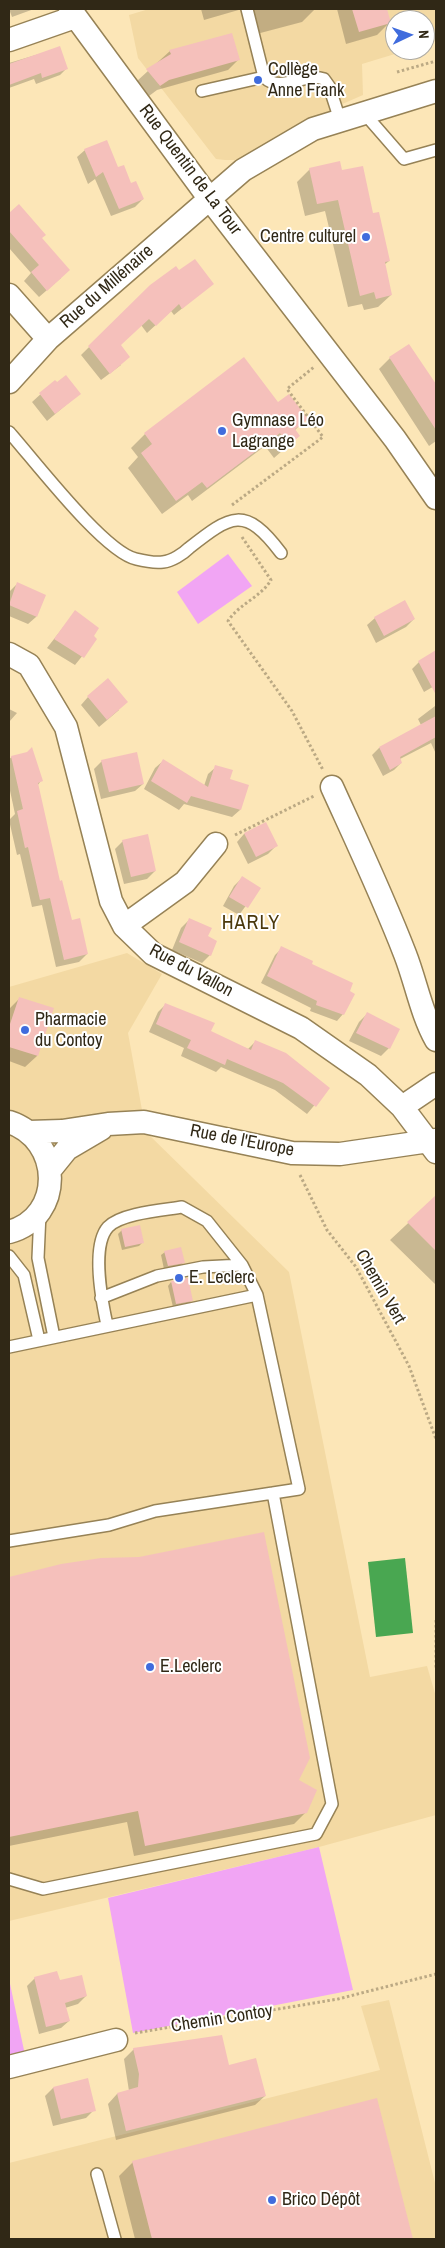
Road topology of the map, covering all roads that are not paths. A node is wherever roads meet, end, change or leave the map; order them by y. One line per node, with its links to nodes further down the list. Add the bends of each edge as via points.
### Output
1 (247, 9): 4 (lane)
2 (72, 13): 3 (street); 10 (street, Rue Quentin de La Tour)
3 (9, 40)
4 (264, 77): 5 (lane); 8 (lane, via 269,82 283,84 307,76 324,79)
5 (202, 91)
6 (436, 91): 7 (street, Rue du Millénaire)
7 (364, 112): 8 (street, Rue du Millénaire); 9 (lane, via 404,159)
8 (340, 120): 10 (street, Rue du Millénaire, via 313,129 251,166)
9 (436, 150)
10 (210, 198): 12 (street, Rue du Millénaire); 15 (street, Rue Quentin de La Tour, via 396,439)
11 (9, 295): 12 (street)
12 (48, 339): 13 (street, Rue du Millénaire)
13 (9, 382)
14 (9, 432): 16 (lane, via 106,542 135,559 164,562 182,554 217,526 239,520 265,532)
15 (436, 498)
16 (281, 553)
17 (9, 654): 20 (street, Rue du Vallon, via 29,665 66,727 111,901)
18 (332, 787): 21 (street, via 384,901)
19 (216, 844): 20 (street, via 185,882)
20 (124, 926): 23 (street, Rue du Vallon, via 153,954 300,1028 368,1075)
21 (436, 1040)
22 (436, 1084): 23 (street)
23 (402, 1107): 27 (street, Rue du Vallon)
24 (9, 1122): 26 (street)
25 (108, 1124): 26 (street, Rue de l'Europe); 27 (street, Rue de l'Europe, via 144,1122 292,1153 340,1154); 28 (street, Rue de l'Europe, via 67,1149)
26 (29, 1132): 28 (street, via 47,1156)
27 (434, 1144)
28 (50, 1170): 29 (street, via 50,1184)
29 (40, 1210): 30 (street, via 29,1222); 36 (lane, via 38,1258)
30 (9, 1232)
31 (9, 1256): 37 (lane, via 24,1275)
32 (242, 1265): 33 (lane); 34 (lane, via 203,1267 158,1276); 34 (lane, via 207,1221 182,1207 124,1218 108,1227 99,1251)
33 (257, 1295): 35 (lane); 39 (lane, via 299,1489)
34 (101, 1298): 35 (lane)
35 (107, 1325): 36 (lane)
36 (54, 1336): 37 (lane)
37 (39, 1340): 38 (lane)
38 (9, 1347)
39 (273, 1493): 40 (lane, via 155,1510 109,1525); 41 (lane, via 332,1804 316,1834 43,1888)
40 (9, 1541)
41 (9, 1879)
42 (116, 2040): 43 (street)
43 (9, 2067)
44 (97, 2174): 45 (lane)
45 (115, 2239)

